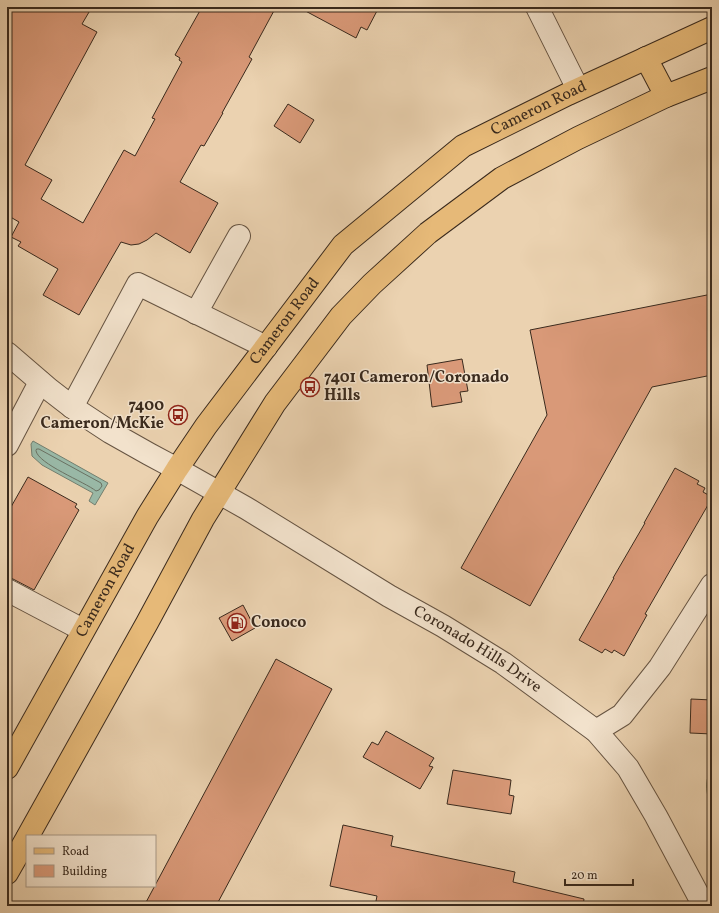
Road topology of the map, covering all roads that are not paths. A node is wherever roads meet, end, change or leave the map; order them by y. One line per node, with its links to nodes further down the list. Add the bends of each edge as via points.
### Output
1 (537, 7): 5 (street)
2 (712, 28): 3 (main road, Cameron Road)
3 (646, 58): 5 (main road, Cameron Road); 6 (main road)
4 (712, 78): 6 (main road)
5 (578, 89): 9 (main road, Cameron Road, via 464,146 354,235 343,245)
6 (666, 96): 15 (main road, via 502,178 428,233 341,316 275,403)
7 (239, 236): 8 (street)
8 (196, 313): 9 (street); 12 (street, via 138,284)
9 (266, 347): 14 (main road, Cameron Road)
10 (7, 354): 11 (street, Coronado Hills Drive)
11 (40, 382): 12 (street, Coronado Hills Drive); 13 (street)
12 (72, 407): 14 (street, Coronado Hills Drive, via 110,432)
13 (7, 446)
14 (177, 469): 15 (street, Coronado Hills Drive); 18 (main road, Cameron Road)
15 (219, 493): 19 (street, Coronado Hills Drive, via 503,663); 21 (main road)
16 (712, 585): 19 (street, via 660,667 622,715)
17 (7, 590): 18 (street)
18 (84, 630): 20 (main road, Cameron Road)
19 (596, 731): 24 (street, Coronado Hills Drive, via 628,768)
20 (7, 768)
21 (29, 835)
22 (26, 840): 23 (main road)
23 (7, 873)
24 (704, 906)

